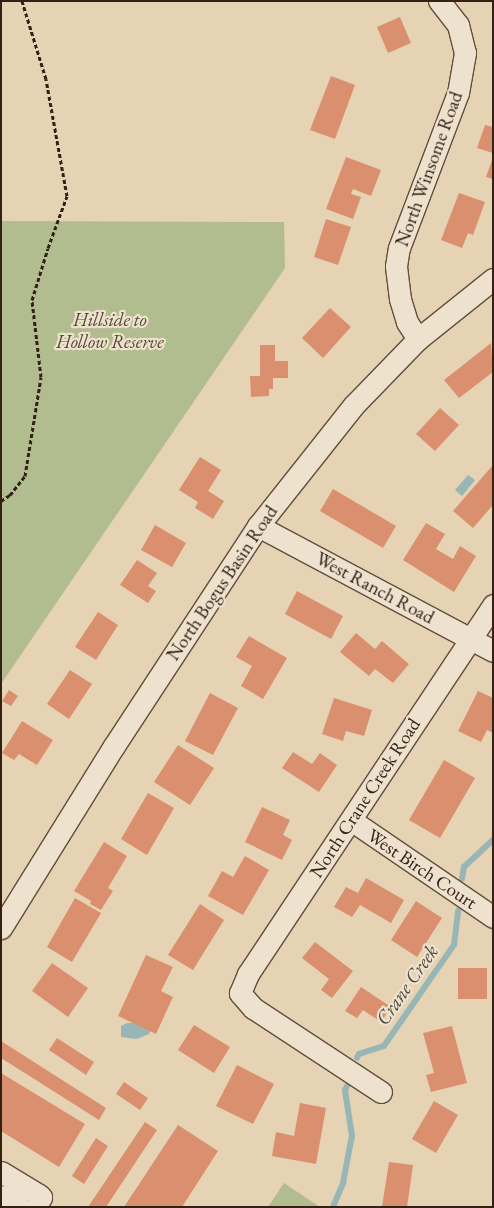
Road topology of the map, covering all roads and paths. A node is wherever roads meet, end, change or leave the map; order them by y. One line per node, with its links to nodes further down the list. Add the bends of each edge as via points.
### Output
1 (22, 1): 5 (path, via 46,79 67,196 32,300 41,377 25,476)
2 (439, 1): 4 (street, North Winsome Road, via 458,25 465,53 458,93 399,248 396,266 400,299 407,322)
3 (493, 279): 4 (street, North Bogus Basin Road)
4 (418, 339): 6 (street, North Bogus Basin Road, via 353,406)
5 (1, 501)
6 (258, 526): 8 (street, West Ranch Road); 12 (street, North Bogus Basin Road, via 114,746)
7 (493, 605): 8 (street, North Crane Creek Road)
8 (470, 638): 9 (street, West Ranch Road); 10 (street, North Crane Creek Road)
9 (493, 650)
10 (351, 820): 11 (street, West Birch Court); 13 (street, North Crane Creek Road, via 248,974 240,993 253,1008)
11 (493, 917)
12 (1, 928)
13 (382, 1092)
14 (1, 1172): 16 (street)
15 (1, 1196): 17 (street)
16 (38, 1202)
17 (19, 1207)

